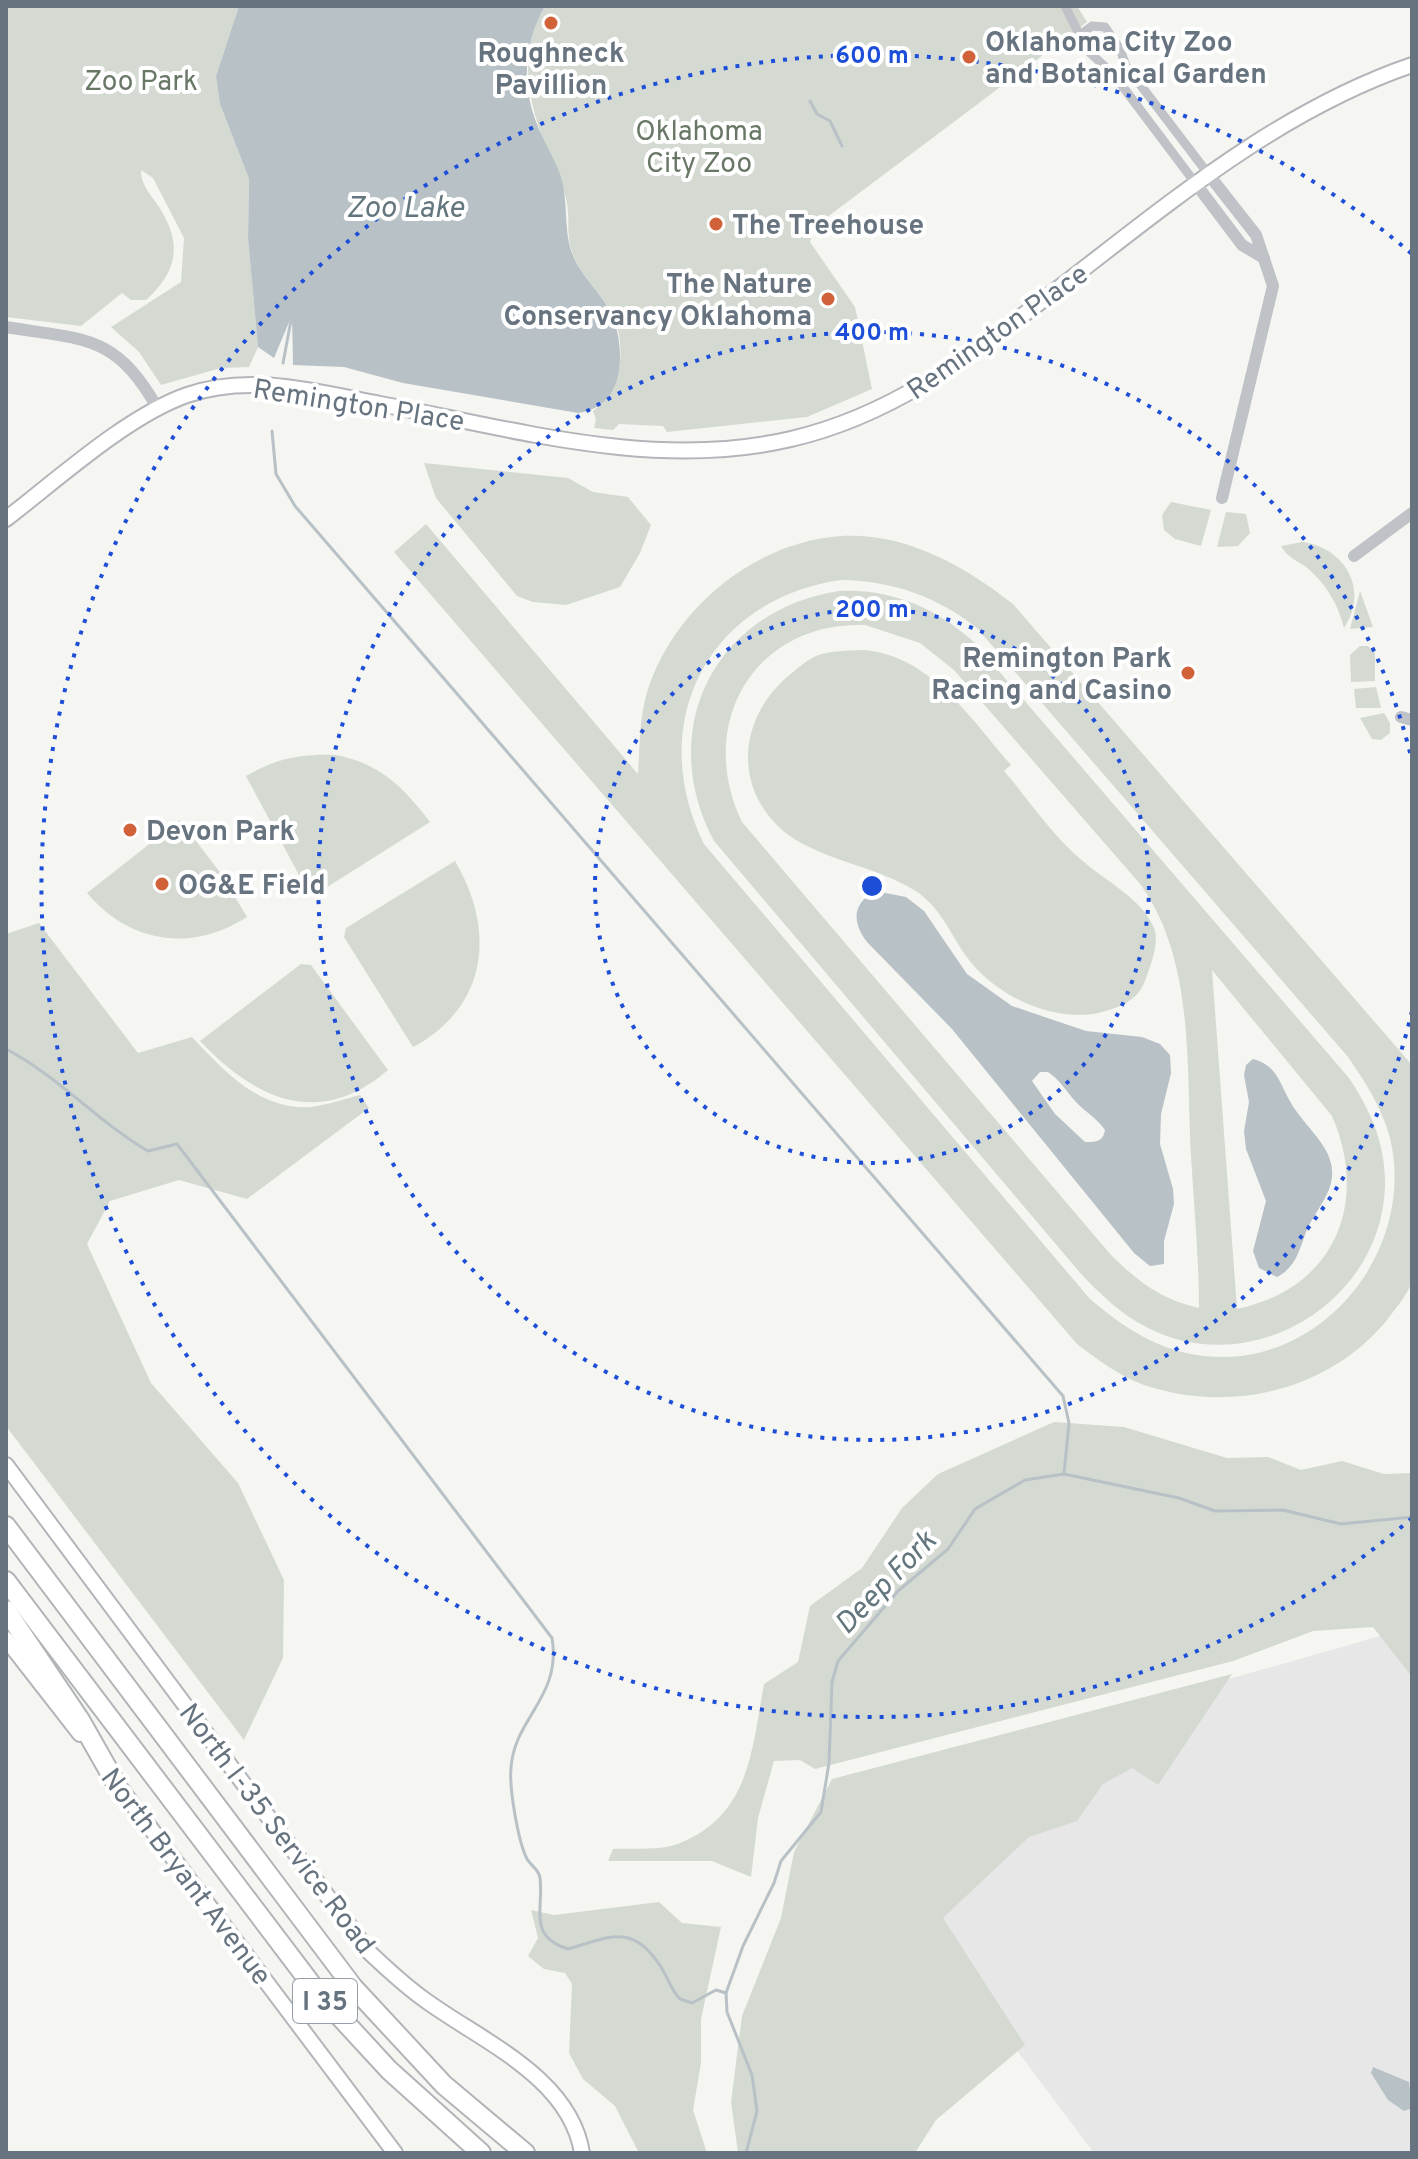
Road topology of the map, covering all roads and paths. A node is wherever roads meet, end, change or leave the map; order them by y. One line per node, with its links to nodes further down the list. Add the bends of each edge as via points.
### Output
1 (1065, 6): 2 (street)
2 (1080, 35): 4 (street, via 1092,26 1105,27 1126,66); 5 (street)
3 (1412, 65): 4 (main road, Remington Place, via 1324,103)
4 (1209, 175): 5 (main road, Remington Place); 6 (street, via 1256,235)
5 (1196, 184): 6 (street, via 1242,245); 8 (main road, Remington Place, via 933,381 867,415 789,440 723,450 634,449 264,385 200,391)
6 (1264, 258): 9 (street, via 1273,297)
7 (6, 327): 8 (street, via 95,342 115,352 134,369)
8 (158, 409): 11 (main road, Remington Place)
9 (1222, 498)
10 (1412, 513): 12 (street)
11 (6, 519)
12 (1354, 556)
13 (6, 1465): 22 (main road, North I-35 Service Road, via 369,1952 422,1998 549,2088 570,2115)
14 (6, 1526): 19 (highway, I 35, via 353,1987 444,2085)
15 (6, 1581): 21 (highway, I 35, via 318,1993 389,2070)
16 (6, 1610): 18 (highway)
17 (6, 1639): 18 (main road, North Bryant Avenue)
18 (114, 1780): 20 (main road, North Bryant Avenue)
19 (524, 2152)
20 (395, 2153)
21 (481, 2153)
22 (582, 2153)

